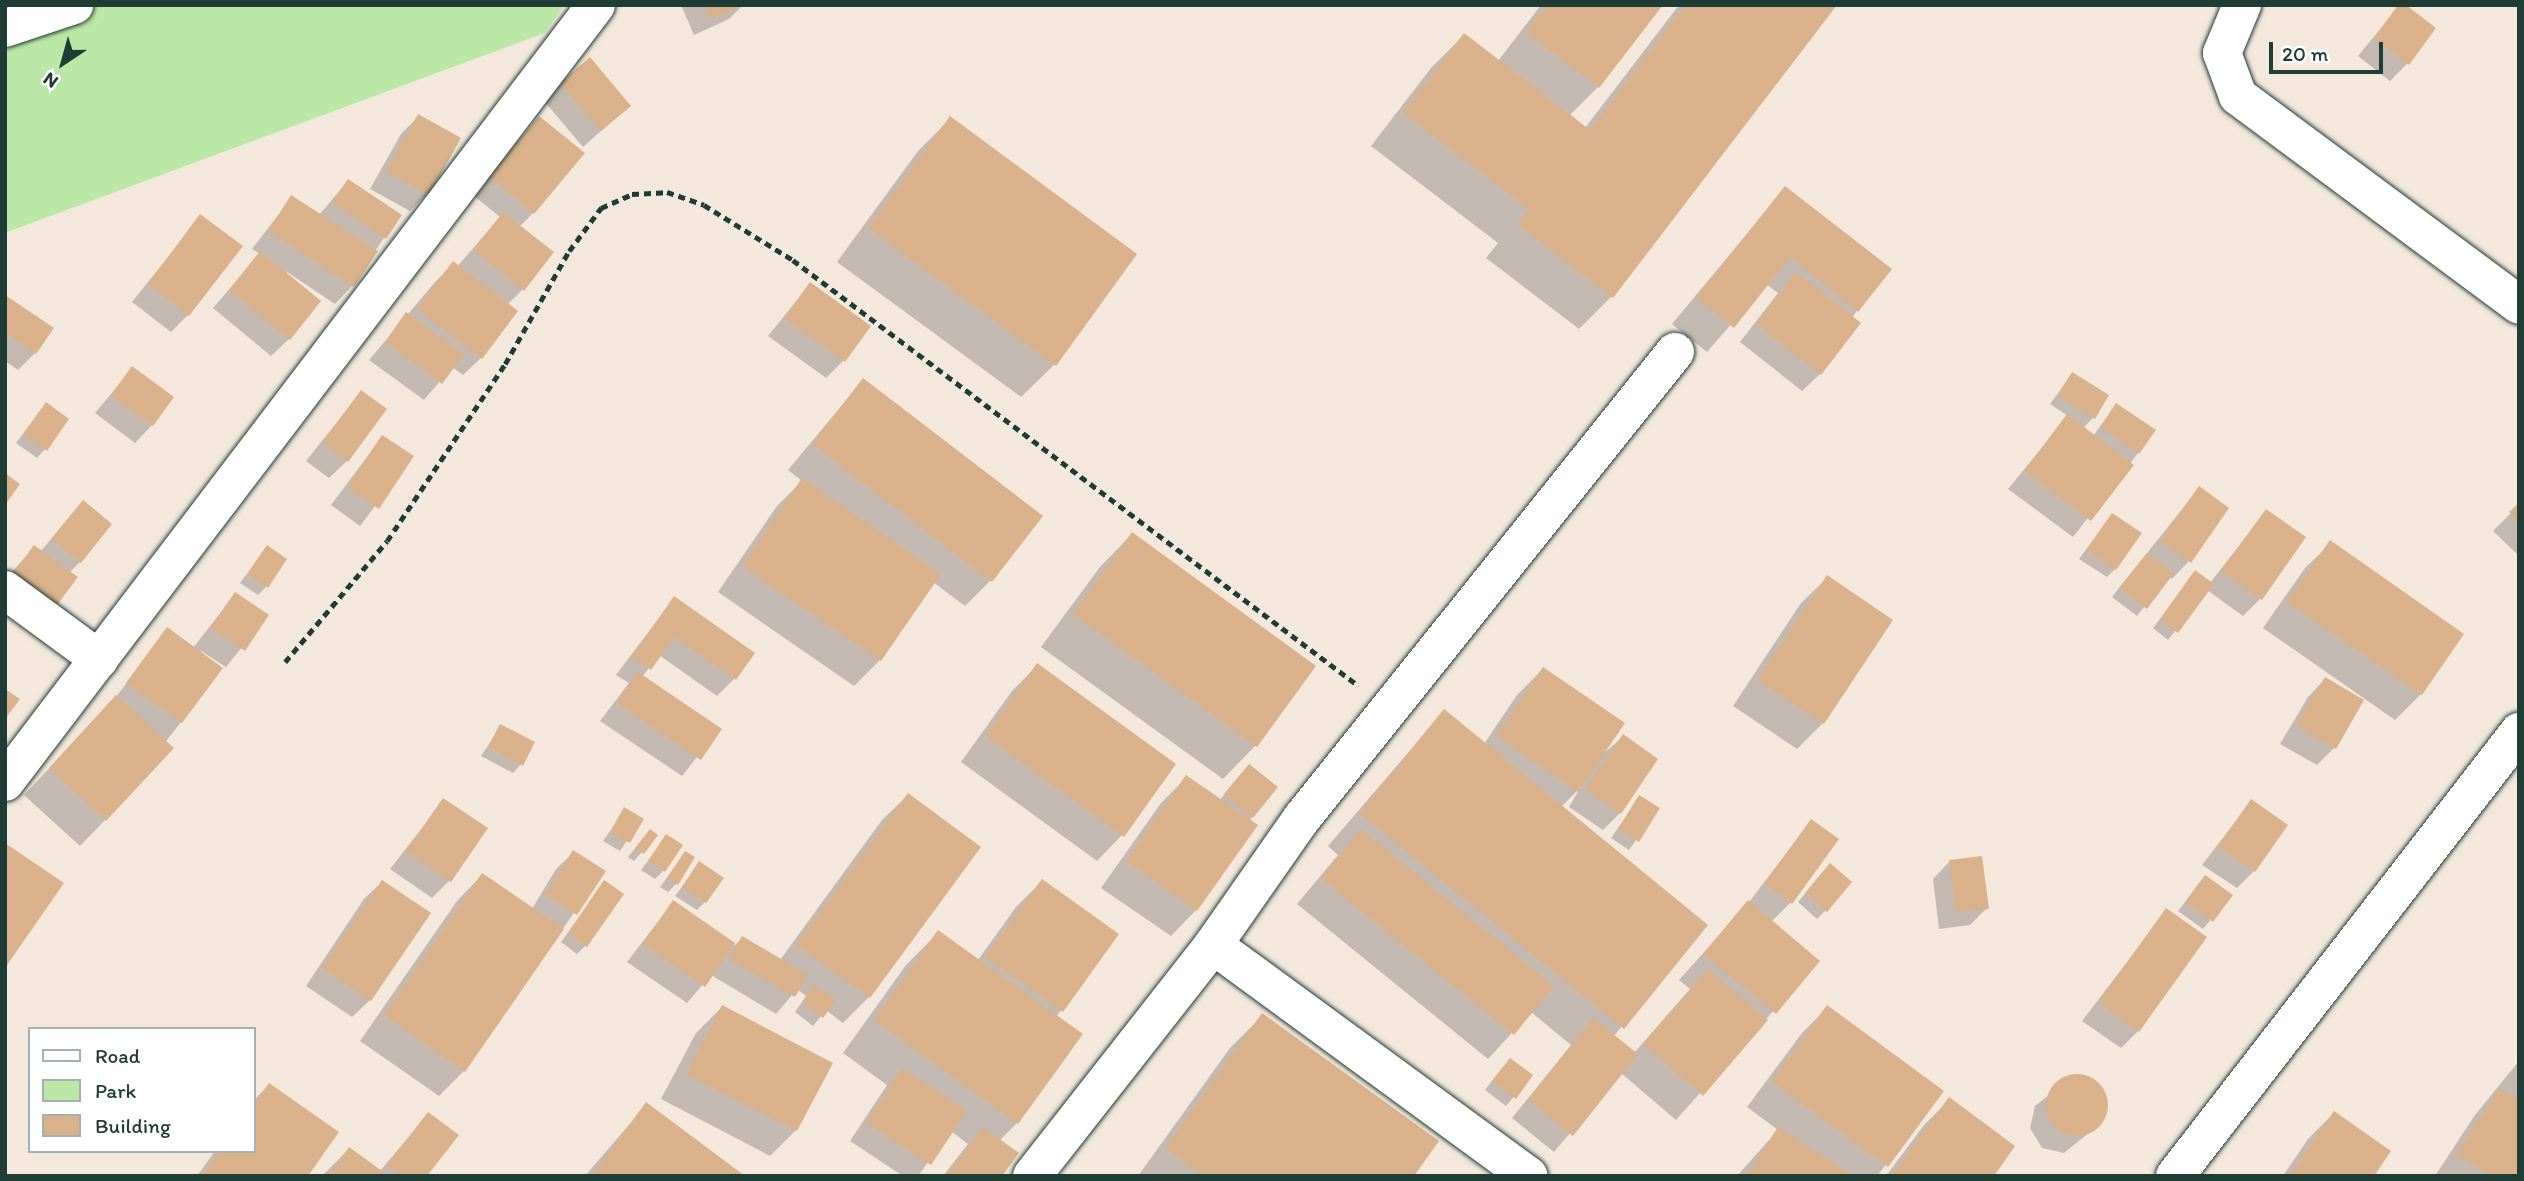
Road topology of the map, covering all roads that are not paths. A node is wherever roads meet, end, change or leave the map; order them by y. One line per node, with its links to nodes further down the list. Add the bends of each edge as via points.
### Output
1 (74, 5): 4 (street)
2 (596, 5): 8 (street)
3 (2242, 5): 5 (street, via 2222,53 2238,96)
4 (5, 28)
5 (2519, 305)
6 (1675, 352): 11 (street, via 1302,818)
7 (5, 590): 8 (street)
8 (99, 659): 10 (street)
9 (2519, 732): 14 (street)
10 (5, 782)
11 (1213, 945): 12 (street); 13 (street)
12 (1032, 1176)
13 (1529, 1176)
14 (2175, 1176)

